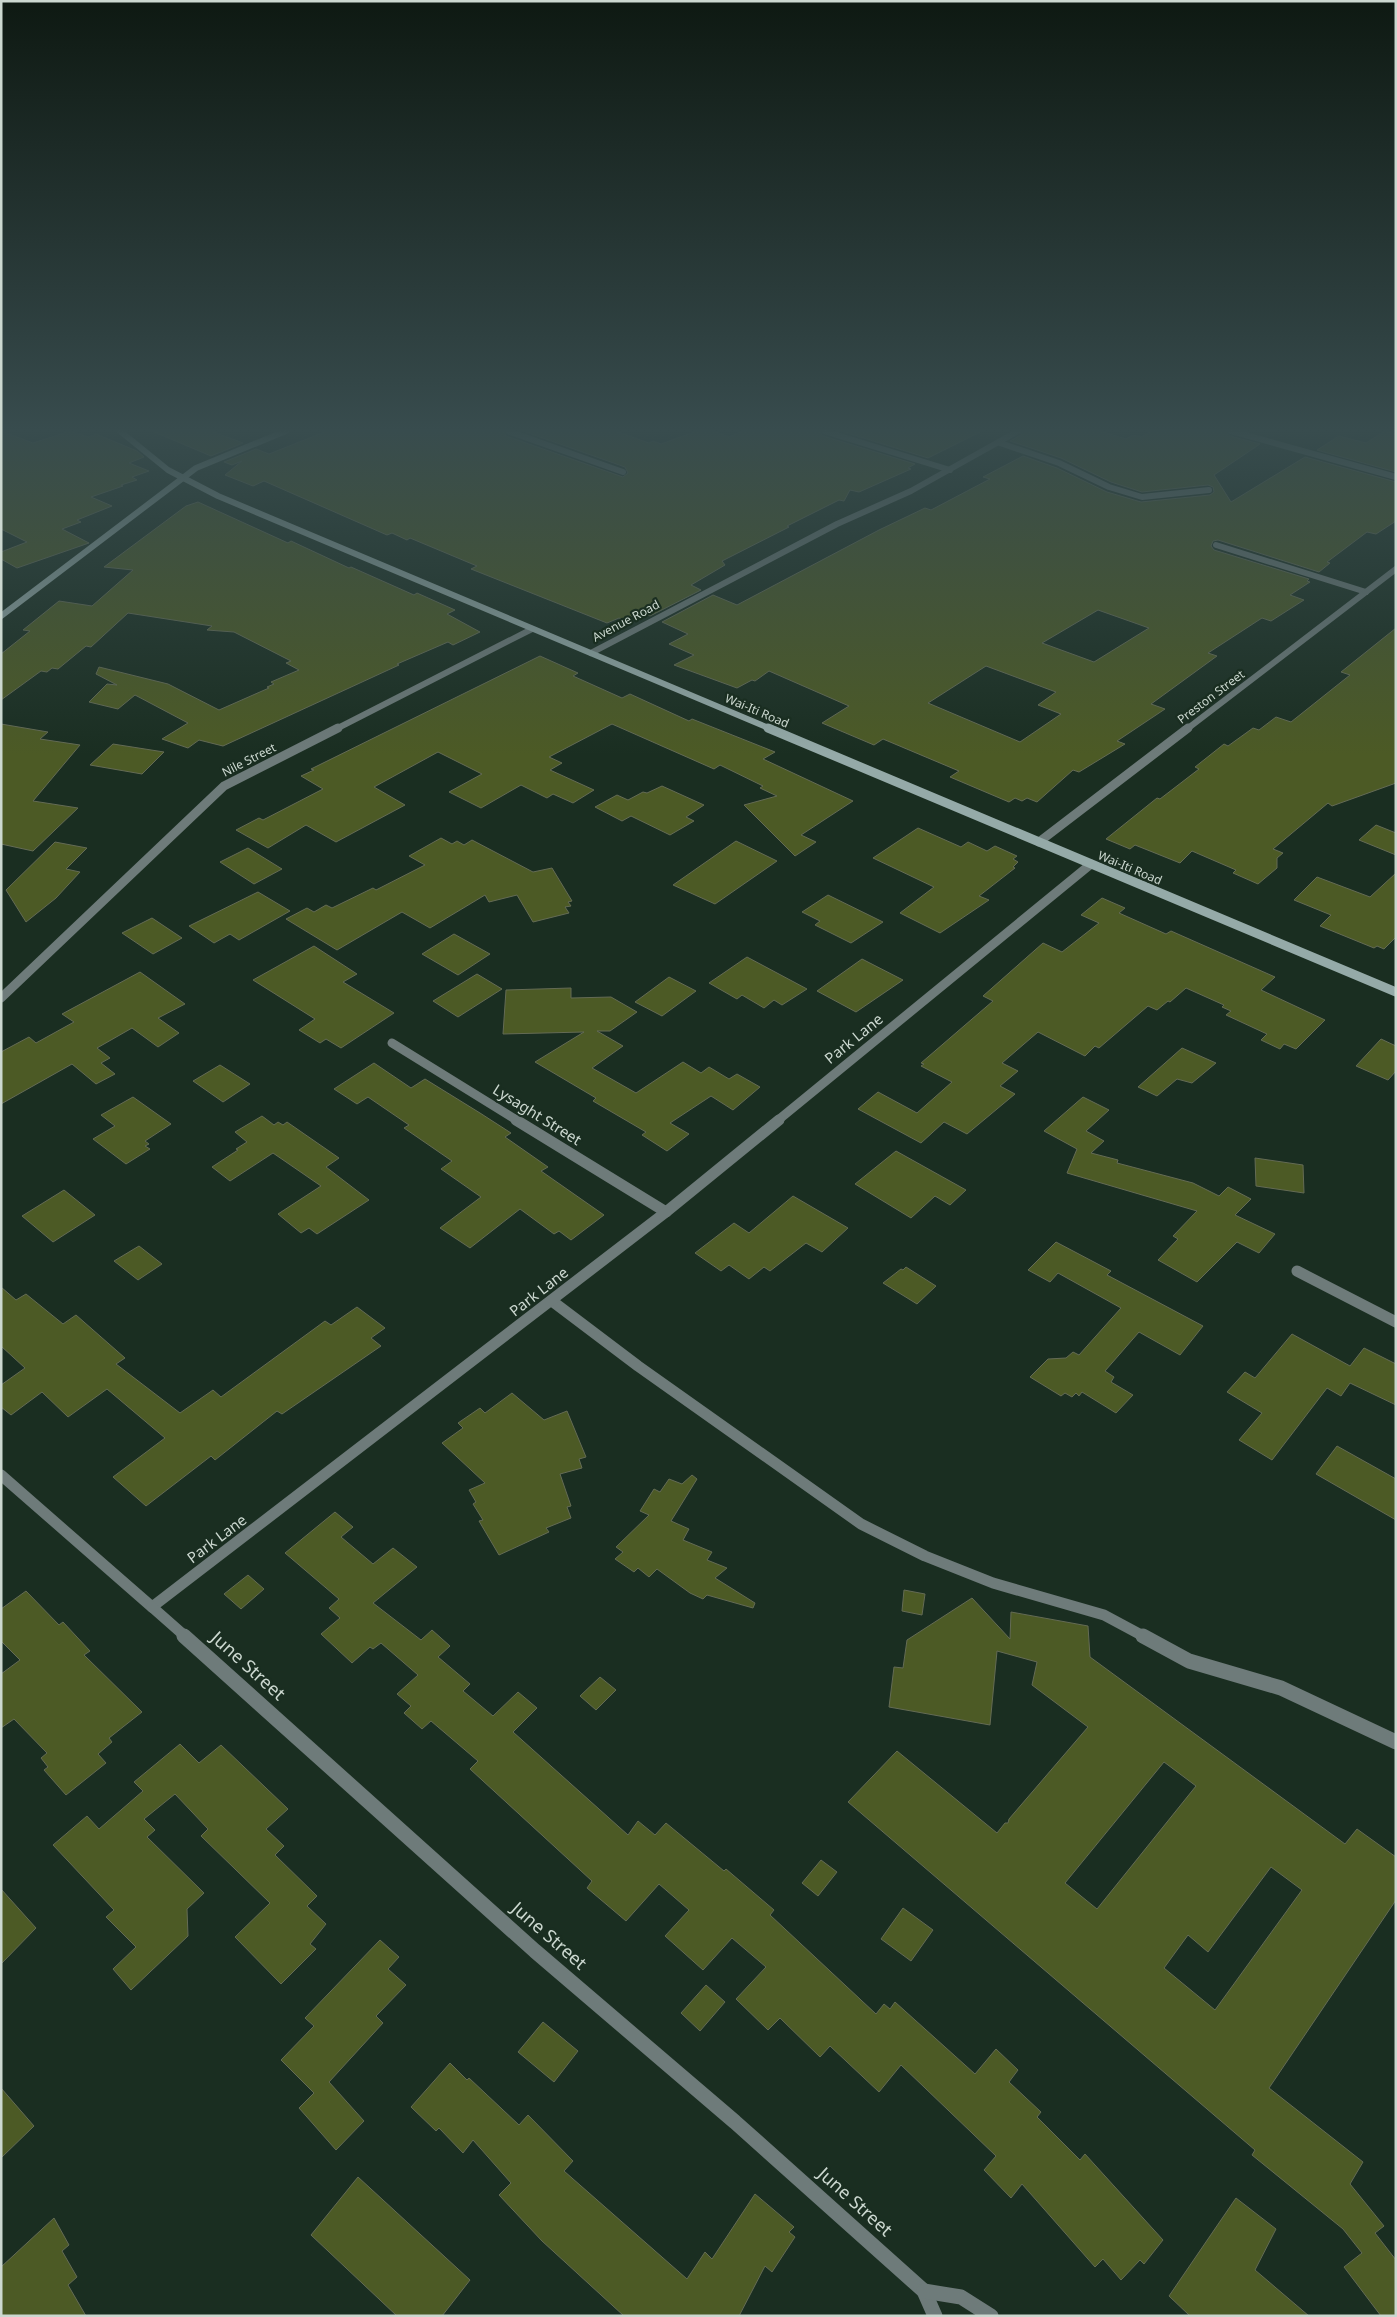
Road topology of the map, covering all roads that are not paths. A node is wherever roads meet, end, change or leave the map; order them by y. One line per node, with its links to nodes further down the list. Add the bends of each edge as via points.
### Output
1 (100, 539): 7 (main road)
2 (320, 539): 8 (main road, Wai-Iti Road)
3 (807, 539): 9 (street, Avenue Road)
4 (1216, 545): 6 (street)
5 (1396, 569): 6 (street, Preston Street)
6 (1366, 592): 10 (street, Preston Street)
7 (1, 616)
8 (532, 628): 9 (main road, Wai-Iti Road); 13 (street, Nile Street, via 224,786)
9 (591, 653): 10 (main road, Wai-Iti Road)
10 (1039, 842): 11 (main road, Wai-Iti Road)
11 (1091, 864): 12 (main road, Wai-Iti Road); 15 (street, Park Lane)
12 (1396, 992)
13 (1, 998)
14 (392, 1043): 15 (street, Lysaght Street)
15 (666, 1212): 17 (street, Park Lane)
16 (1298, 1271): 18 (street)
17 (552, 1301): 20 (street, Park Lane); 21 (street, via 861,1524 925,1556 993,1583 1104,1614 1189,1661 1281,1688)
18 (1396, 1322)
19 (1, 1475): 20 (street)
20 (152, 1607): 22 (street, June Street, via 535,1951 735,2122)
21 (1396, 1742)
22 (924, 2291): 23 (street, June Street); 24 (street, via 961,2297)
23 (935, 2316)
24 (991, 2316)

